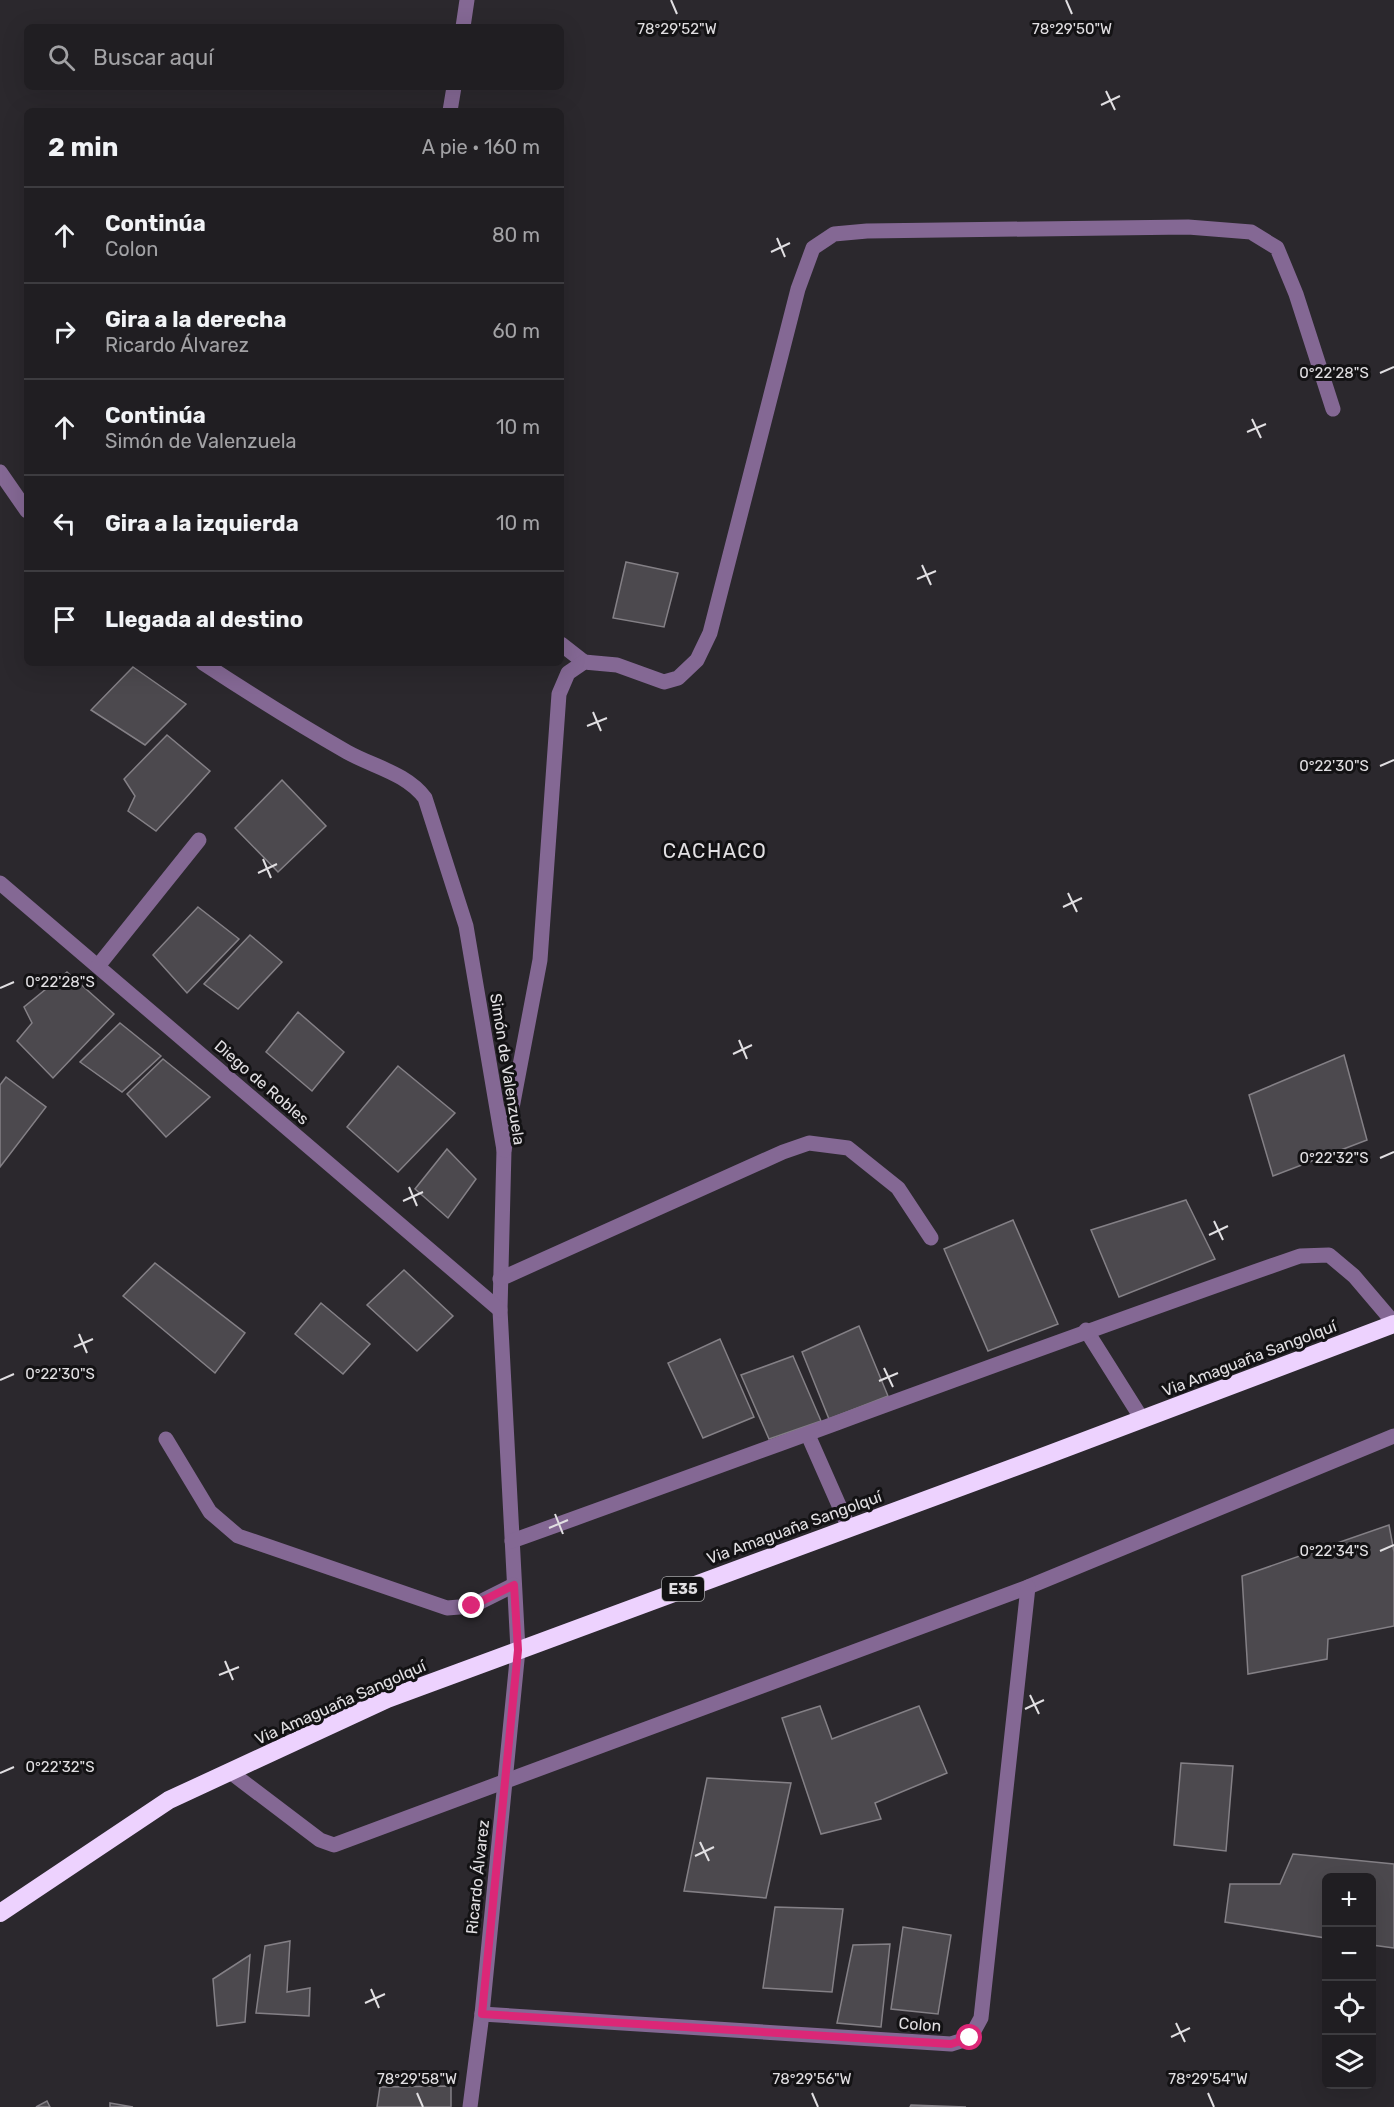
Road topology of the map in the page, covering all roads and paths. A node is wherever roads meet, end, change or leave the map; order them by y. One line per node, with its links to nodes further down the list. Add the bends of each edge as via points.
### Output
1 (467, 0): 2 (street)
2 (463, 24)
3 (454, 90): 4 (street)
4 (450, 108)
5 (1333, 409): 9 (street, via 1296,294 1277,249 1251,232 1188,226 834,234 813,248 798,288 710,633 697,660 678,678 664,682 617,665)
6 (0, 472): 7 (street)
7 (24, 507)
8 (564, 646): 9 (street)
9 (584, 662): 14 (street, via 568,673 559,694 540,960)
10 (207, 666): 14 (street, Simón de Valenzuela, via 350,753 402,777 425,798 466,926)
11 (200, 840): 13 (street)
12 (0, 883): 13 (street, Diego de Robles)
13 (98, 966): 17 (street, Diego de Robles)
14 (504, 1150): 16 (street, Simón de Valenzuela)
15 (931, 1238): 16 (street, via 898,1188 848,1148 809,1143)
16 (500, 1279): 17 (street, Simón de Valenzuela)
17 (500, 1310): 25 (street, Simón de Valenzuela)
18 (1394, 1324): 19 (street, via 1354,1276 1329,1255 1300,1256); 20 (highway, Via Amaguaña Sangolquí / E35)
19 (1086, 1330): 20 (street); 21 (street)
20 (1142, 1419): 24 (highway, Via Amaguaña Sangolquí / E35)
21 (808, 1435): 24 (street); 25 (street)
22 (1394, 1436): 27 (street)
23 (166, 1438): 26 (street, via 210,1512 238,1536 447,1608 472,1606)
24 (849, 1528): 28 (highway, Via Amaguaña Sangolquí / E35)
25 (512, 1541): 26 (street, Simón de Valenzuela)
26 (514, 1585): 28 (street, Simón de Valenzuela)
27 (1028, 1587): 30 (street); 32 (street, Colon, via 981,2018 970,2038 951,2044)
28 (518, 1650): 29 (highway, Via Amaguaña Sangolquí / E35, via 387,1699); 30 (street, Ricardo Álvarez)
29 (229, 1771): 30 (street, via 320,1840 334,1845); 31 (highway, Via Amaguaña Sangolquí / E35, via 169,1800)
30 (505, 1781): 32 (street, Ricardo Álvarez)
31 (0, 1913)
32 (482, 2014): 33 (street, Ricardo Álvarez)
33 (470, 2107)

